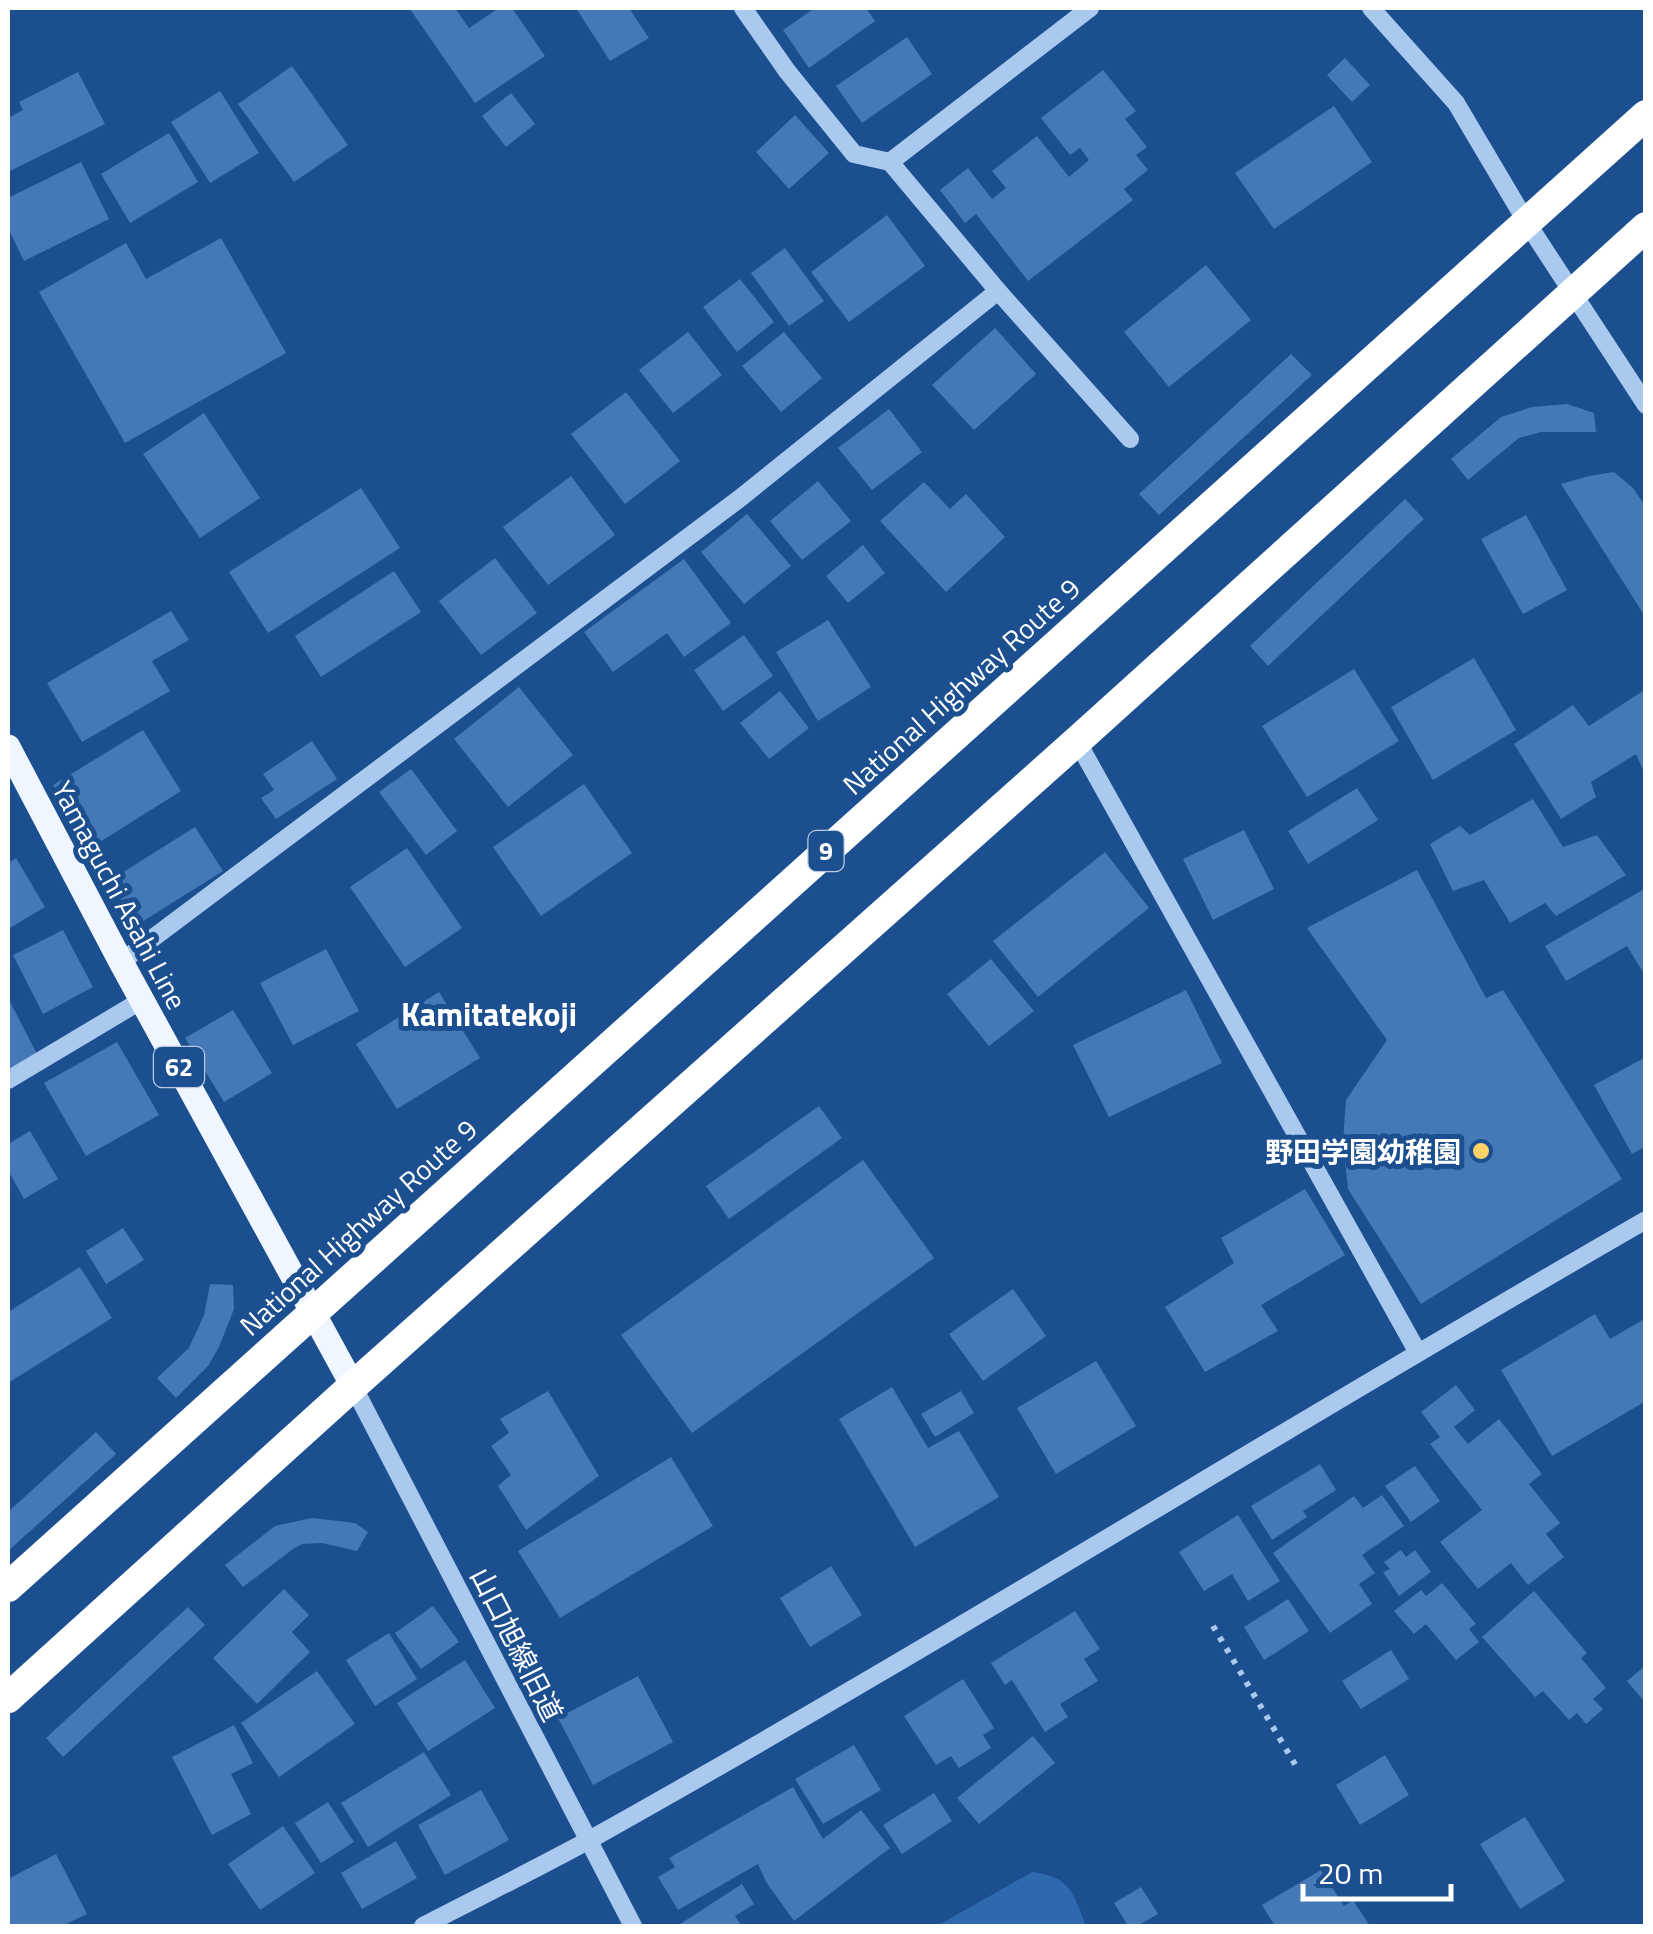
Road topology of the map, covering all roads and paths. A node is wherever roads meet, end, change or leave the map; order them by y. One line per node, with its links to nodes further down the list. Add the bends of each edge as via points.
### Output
1 (743, 8): 5 (street, via 854,154)
2 (1090, 8): 5 (street)
3 (1370, 8): 6 (street, via 1456,102)
4 (1646, 114): 6 (highway, National Highway Route 9 / 9)
5 (890, 162): 8 (street)
6 (1527, 223): 9 (street); 18 (highway, National Highway Route 9 / 9)
7 (1646, 227): 9 (highway)
8 (998, 292): 11 (street); 14 (street, via 739,499)
9 (1573, 292): 10 (street); 12 (highway)
10 (1646, 405)
11 (1130, 439)
12 (1078, 741): 19 (street); 20 (highway)
13 (8, 747): 14 (main road, Yamaguchi Asahi Line / 62)
14 (121, 962): 15 (main road, Yamaguchi Asahi Line / 62)
15 (142, 1000): 16 (street); 18 (main road, Yamaguchi Asahi Line / 62)
16 (8, 1080)
17 (1646, 1220): 19 (street)
18 (312, 1312): 20 (main road, Yamaguchi Asahi Line / 62); 21 (highway, National Highway Route 9 / 9)
19 (1418, 1351): 25 (street)
20 (353, 1386): 23 (highway); 25 (street, 山口旭線旧道)
21 (8, 1587)
22 (1212, 1626): 24 (path)
23 (8, 1698)
24 (1298, 1771)
25 (588, 1840): 26 (street); 27 (street, 山口旭線旧道)
26 (424, 1926)
27 (634, 1926)

